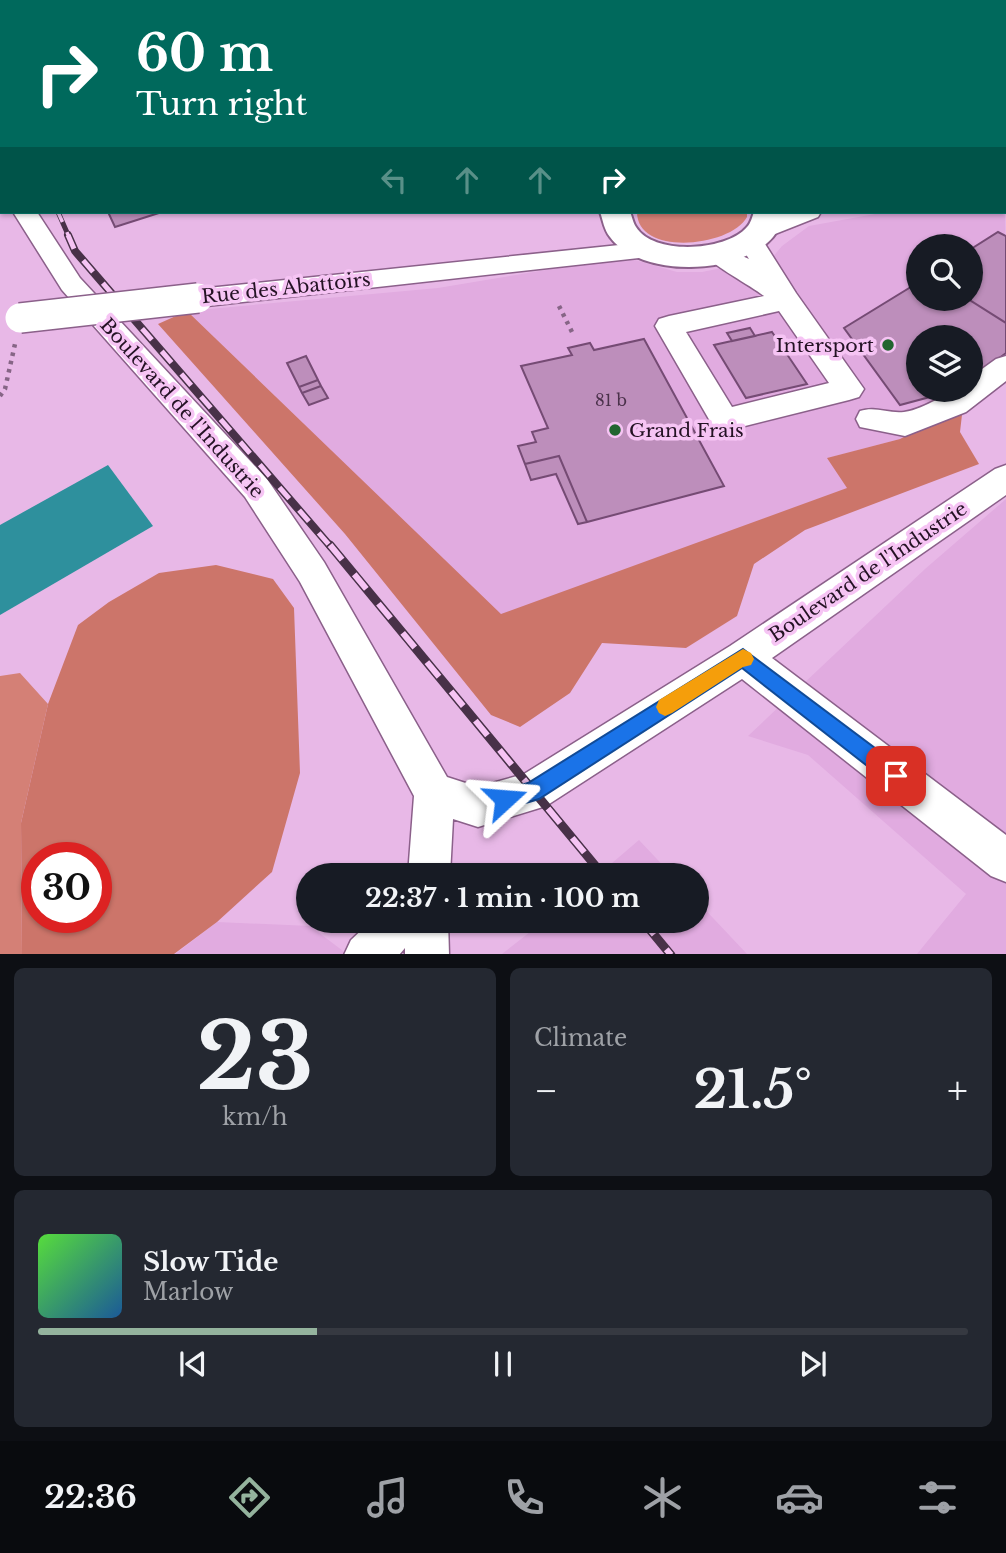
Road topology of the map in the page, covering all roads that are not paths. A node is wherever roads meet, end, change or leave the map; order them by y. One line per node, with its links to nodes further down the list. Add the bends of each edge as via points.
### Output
1 (26, 214): 14 (street, Boulevard de l'Industrie, via 71,284 256,488 313,572)
2 (803, 214): 4 (street)
3 (616, 217): 5 (main road, via 626,237); 7 (street)
4 (762, 227): 6 (main road); 8 (street)
5 (648, 250): 6 (main road, via 674,258); 7 (street, Rue des Abattoirs)
6 (717, 253): 8 (street)
7 (573, 256): 9 (street, Rue des Abattoirs, bridge)
8 (786, 300): 8 (street, via 669,326 725,420 849,390)
9 (10, 319)
10 (1006, 366): 11 (street, via 956,404 905,425)
11 (871, 419)
12 (1006, 478): 13 (street, Boulevard de l'Industrie)
13 (743, 657): 14 (street, Boulevard de l'Industrie, via 532,792 478,807); 15 (street)
14 (434, 793): 16 (street)
15 (1006, 861)
16 (430, 863)
17 (389, 933): 19 (street)
18 (427, 933): 20 (street)
19 (366, 954)
20 (427, 954)

